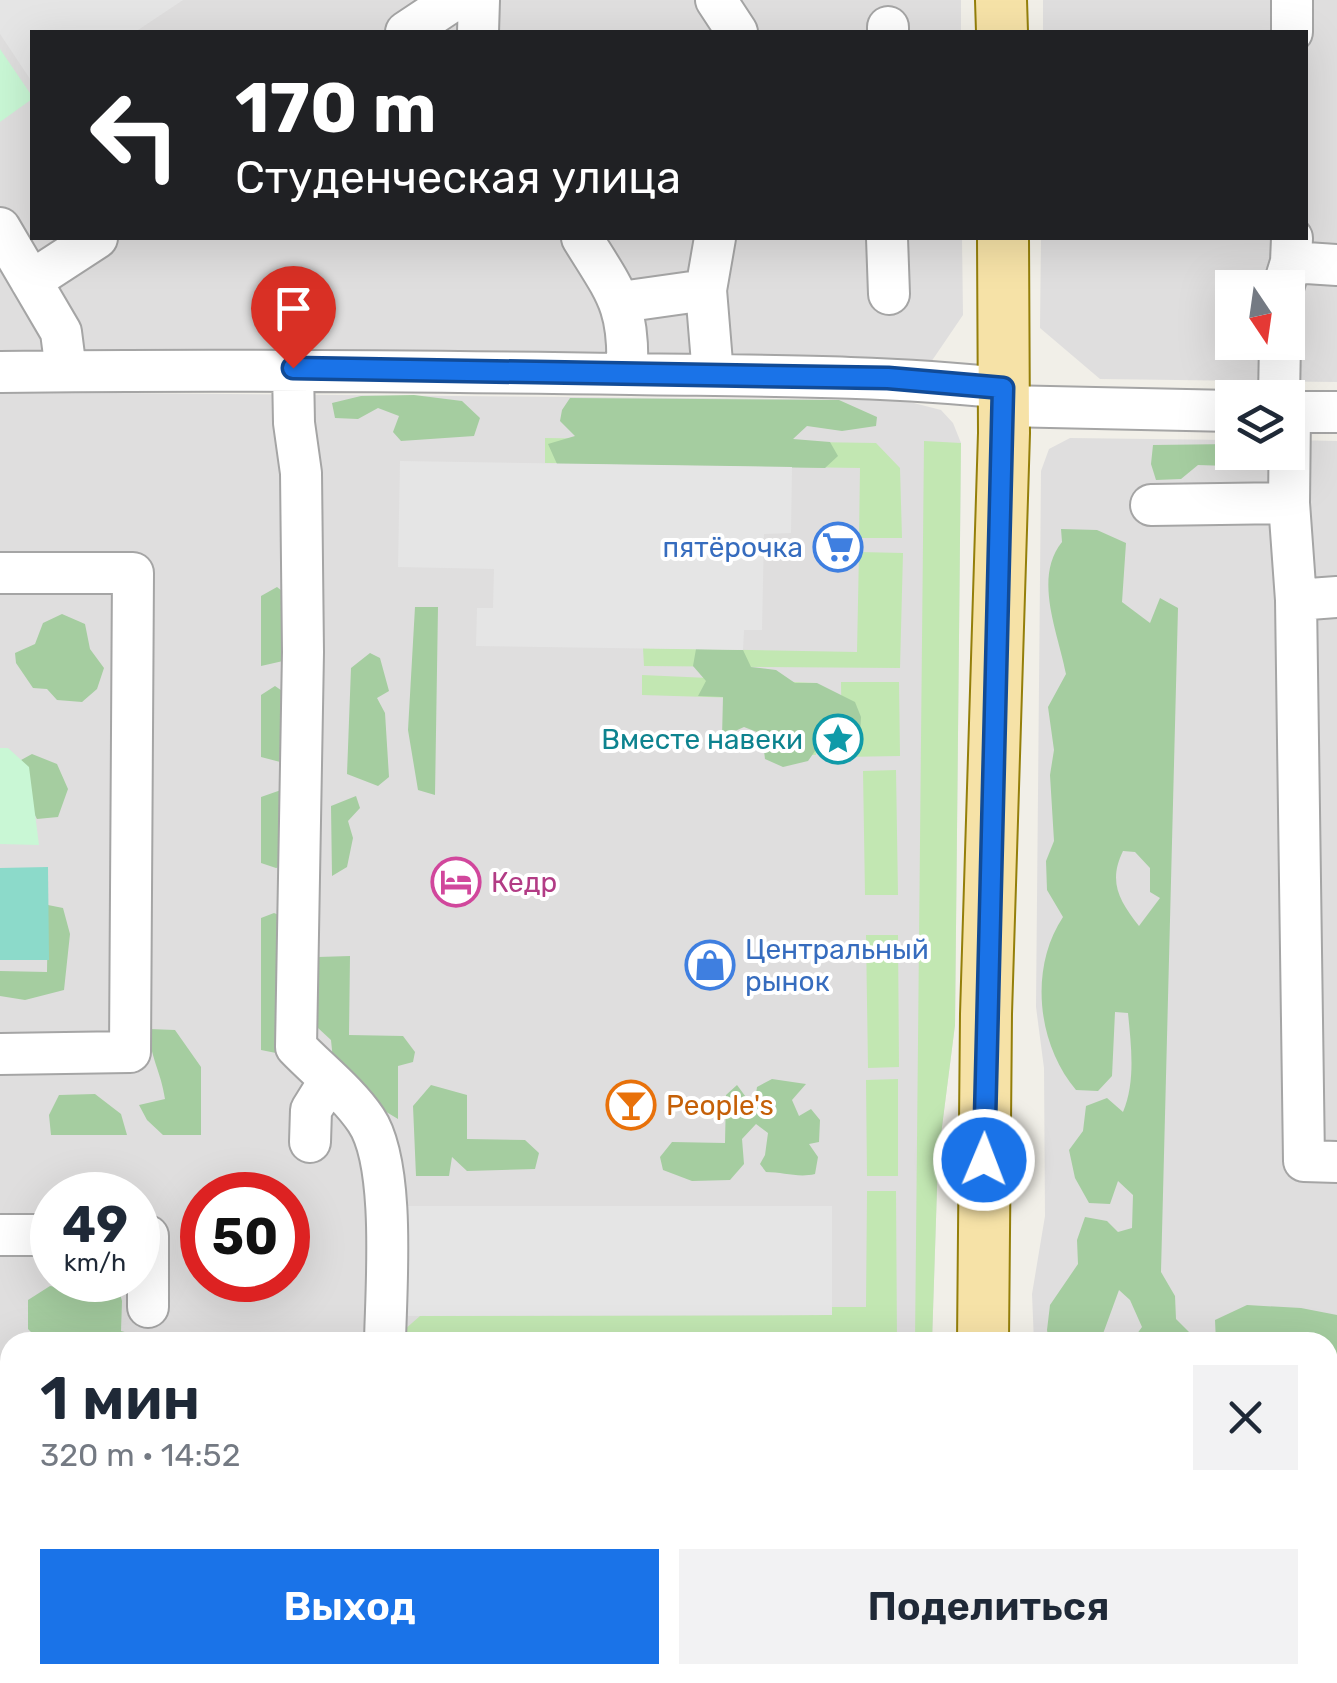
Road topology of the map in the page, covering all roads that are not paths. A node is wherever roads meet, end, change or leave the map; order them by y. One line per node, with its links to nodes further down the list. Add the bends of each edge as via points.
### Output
1 (454, 0): 6 (street)
2 (479, 0): 7 (street)
3 (716, 0): 8 (street)
4 (1001, 0): 9 (main road)
5 (1292, 0): 10 (street)
6 (409, 30)
7 (478, 30)
8 (736, 30)
9 (1002, 30)
10 (1292, 30)
11 (0, 228): 19 (street)
12 (94, 240): 19 (street)
13 (583, 240): 22 (street)
14 (715, 240): 20 (street)
15 (887, 240): 21 (street)
16 (1003, 240): 28 (main road)
17 (1289, 262): 18 (street)
18 (1337, 264)
19 (31, 282): 24 (street, via 61,332)
20 (706, 290): 22 (street); 27 (street)
21 (889, 294)
22 (622, 302): 26 (street)
23 (293, 368): 24 (street); 26 (street); 39 (street, via 303,635 296,1047)
24 (66, 371): 25 (street)
25 (0, 372)
26 (627, 374): 27 (street)
27 (713, 375): 28 (street, via 910,378)
28 (1003, 397): 29 (street); 47 (main road)
29 (1215, 409)
30 (1305, 409): 31 (street)
31 (1337, 412)
32 (1288, 470): 33 (street)
33 (1289, 502): 34 (street); 37 (street)
34 (1151, 505)
35 (0, 573): 38 (street, via 133,573 130,1052)
36 (1337, 597): 37 (street)
37 (1296, 600): 41 (street, via 1304,1161)
38 (0, 1054)
39 (328, 1081): 40 (street, via 311,1110); 46 (street, via 365,1119 380,1147)
40 (310, 1142)
41 (1337, 1162)
42 (0, 1235): 43 (street)
43 (30, 1236)
44 (148, 1302): 45 (street)
45 (148, 1307)
46 (385, 1332)
47 (983, 1332)

